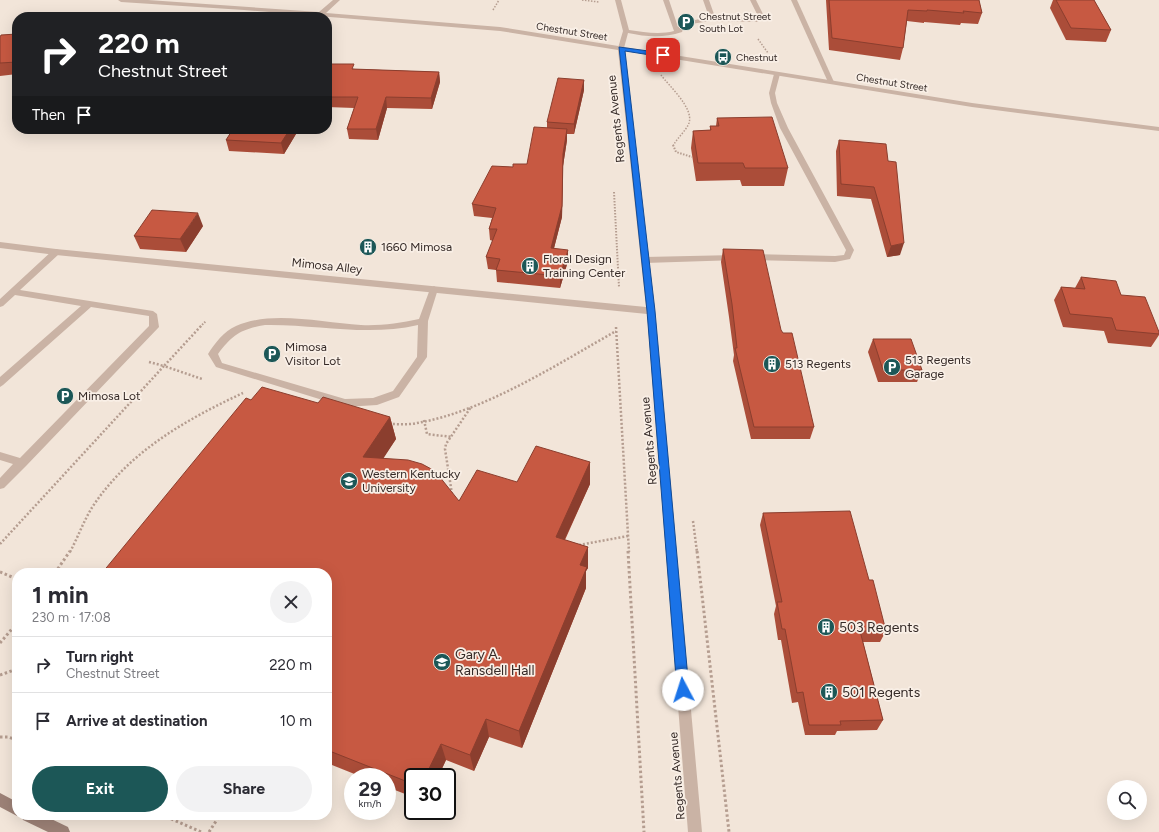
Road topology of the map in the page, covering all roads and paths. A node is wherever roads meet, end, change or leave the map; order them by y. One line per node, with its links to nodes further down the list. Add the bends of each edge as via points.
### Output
1 (121, 0): 10 (street, Chestnut Street)
2 (337, 0): 11 (street)
3 (582, 0): 9 (path)
4 (618, 0): 14 (street)
5 (666, 0): 15 (street)
6 (706, 0): 13 (street)
7 (753, 0): 13 (street, via 760,14 757,20)
8 (794, 0): 19 (street)
9 (604, 2)
10 (280, 12)
11 (323, 12)
12 (332, 16): 16 (street, Chestnut Street, via 500,29)
13 (713, 19): 15 (street, via 683,24)
14 (626, 31): 15 (street, via 671,35); 16 (street)
15 (677, 32)
16 (621, 48): 18 (street, Chestnut Street); 25 (street, Regents Avenue)
17 (659, 72): 21 (path, via 690,113 690,122 673,146 676,152)
18 (777, 74): 19 (street, Chestnut Street); 25 (street, via 772,93 774,103 784,128 850,250 847,257)
19 (831, 82): 20 (street, Chestnut Street, via 1020,112)
20 (1159, 129)
21 (692, 157)
22 (614, 185): 27 (path)
23 (0, 245): 24 (street, Mimosa Alley)
24 (56, 252): 26 (street, Mimosa Alley); 28 (street)
25 (645, 260): 31 (street, Regents Avenue)
26 (434, 289): 31 (street, Mimosa Alley); 33 (street)
27 (619, 290)
28 (13, 292): 29 (street); 30 (street)
29 (0, 304)
30 (89, 304): 36 (street); 43 (street, via 153,314 154,327)
31 (651, 311): 67 (street, Regents Avenue)
32 (206, 321): 34 (path)
33 (423, 321): 33 (street, via 401,327 364,328 256,322 238,328 224,339 213,354 219,365 344,403 374,402 396,394 422,357)
34 (164, 366): 35 (path); 47 (path)
35 (208, 380)
36 (0, 383)
37 (238, 390): 49 (path, via 246,392 207,409 169,430 120,471 94,505 67,558)
38 (471, 407): 39 (path); 41 (path); 46 (path, via 520,384 616,331)
39 (424, 420): 40 (path, via 416,423); 41 (path, via 427,434)
40 (383, 424)
41 (452, 437): 45 (path, via 445,449)
42 (0, 456): 43 (street)
43 (22, 463): 44 (street)
44 (0, 485)
45 (453, 500)
46 (628, 536): 48 (path); 66 (path)
47 (0, 544)
48 (577, 546)
49 (59, 568)
50 (0, 572): 51 (path)
51 (12, 577)
52 (12, 629): 53 (path)
53 (0, 643)
54 (12, 671): 55 (path)
55 (0, 675)
56 (0, 737): 57 (path)
57 (12, 738)
58 (0, 800): 59 (street)
59 (12, 806)
60 (38, 820): 63 (street)
61 (173, 820): 64 (path)
62 (217, 820): 65 (path)
63 (63, 832)
64 (201, 832)
65 (210, 832)
66 (644, 832)
67 (695, 832)

